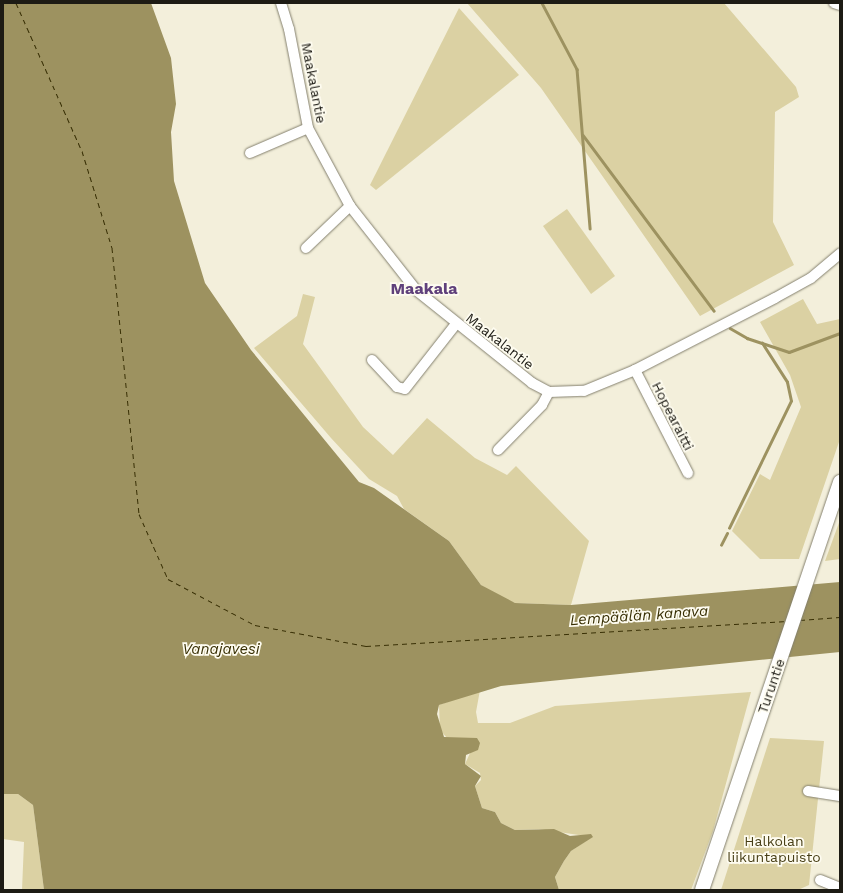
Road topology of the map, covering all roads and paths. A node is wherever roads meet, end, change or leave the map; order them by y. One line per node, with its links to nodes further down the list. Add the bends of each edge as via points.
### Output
1 (281, 3): 4 (street, Maakalantie, via 289,29)
2 (834, 3): 3 (street)
3 (840, 5)
4 (308, 128): 5 (street); 6 (street, Maakalantie)
5 (250, 153)
6 (350, 206): 7 (street); 9 (street, Maakalantie, via 416,290)
7 (306, 248)
8 (840, 254): 11 (street, Maakalantie, via 787,291)
9 (456, 324): 10 (street, via 405,389 396,387); 12 (street, Maakalantie, via 532,383)
10 (372, 360)
11 (634, 370): 12 (street, Maakalantie, via 584,391); 14 (street, Hopearaitti)
12 (549, 392): 13 (street, via 542,405)
13 (498, 450)
14 (688, 473)
15 (840, 482): 20 (main road, Turuntie)
16 (808, 791): 17 (street)
17 (840, 796)
18 (820, 880): 19 (street)
19 (840, 888)
20 (702, 890)

